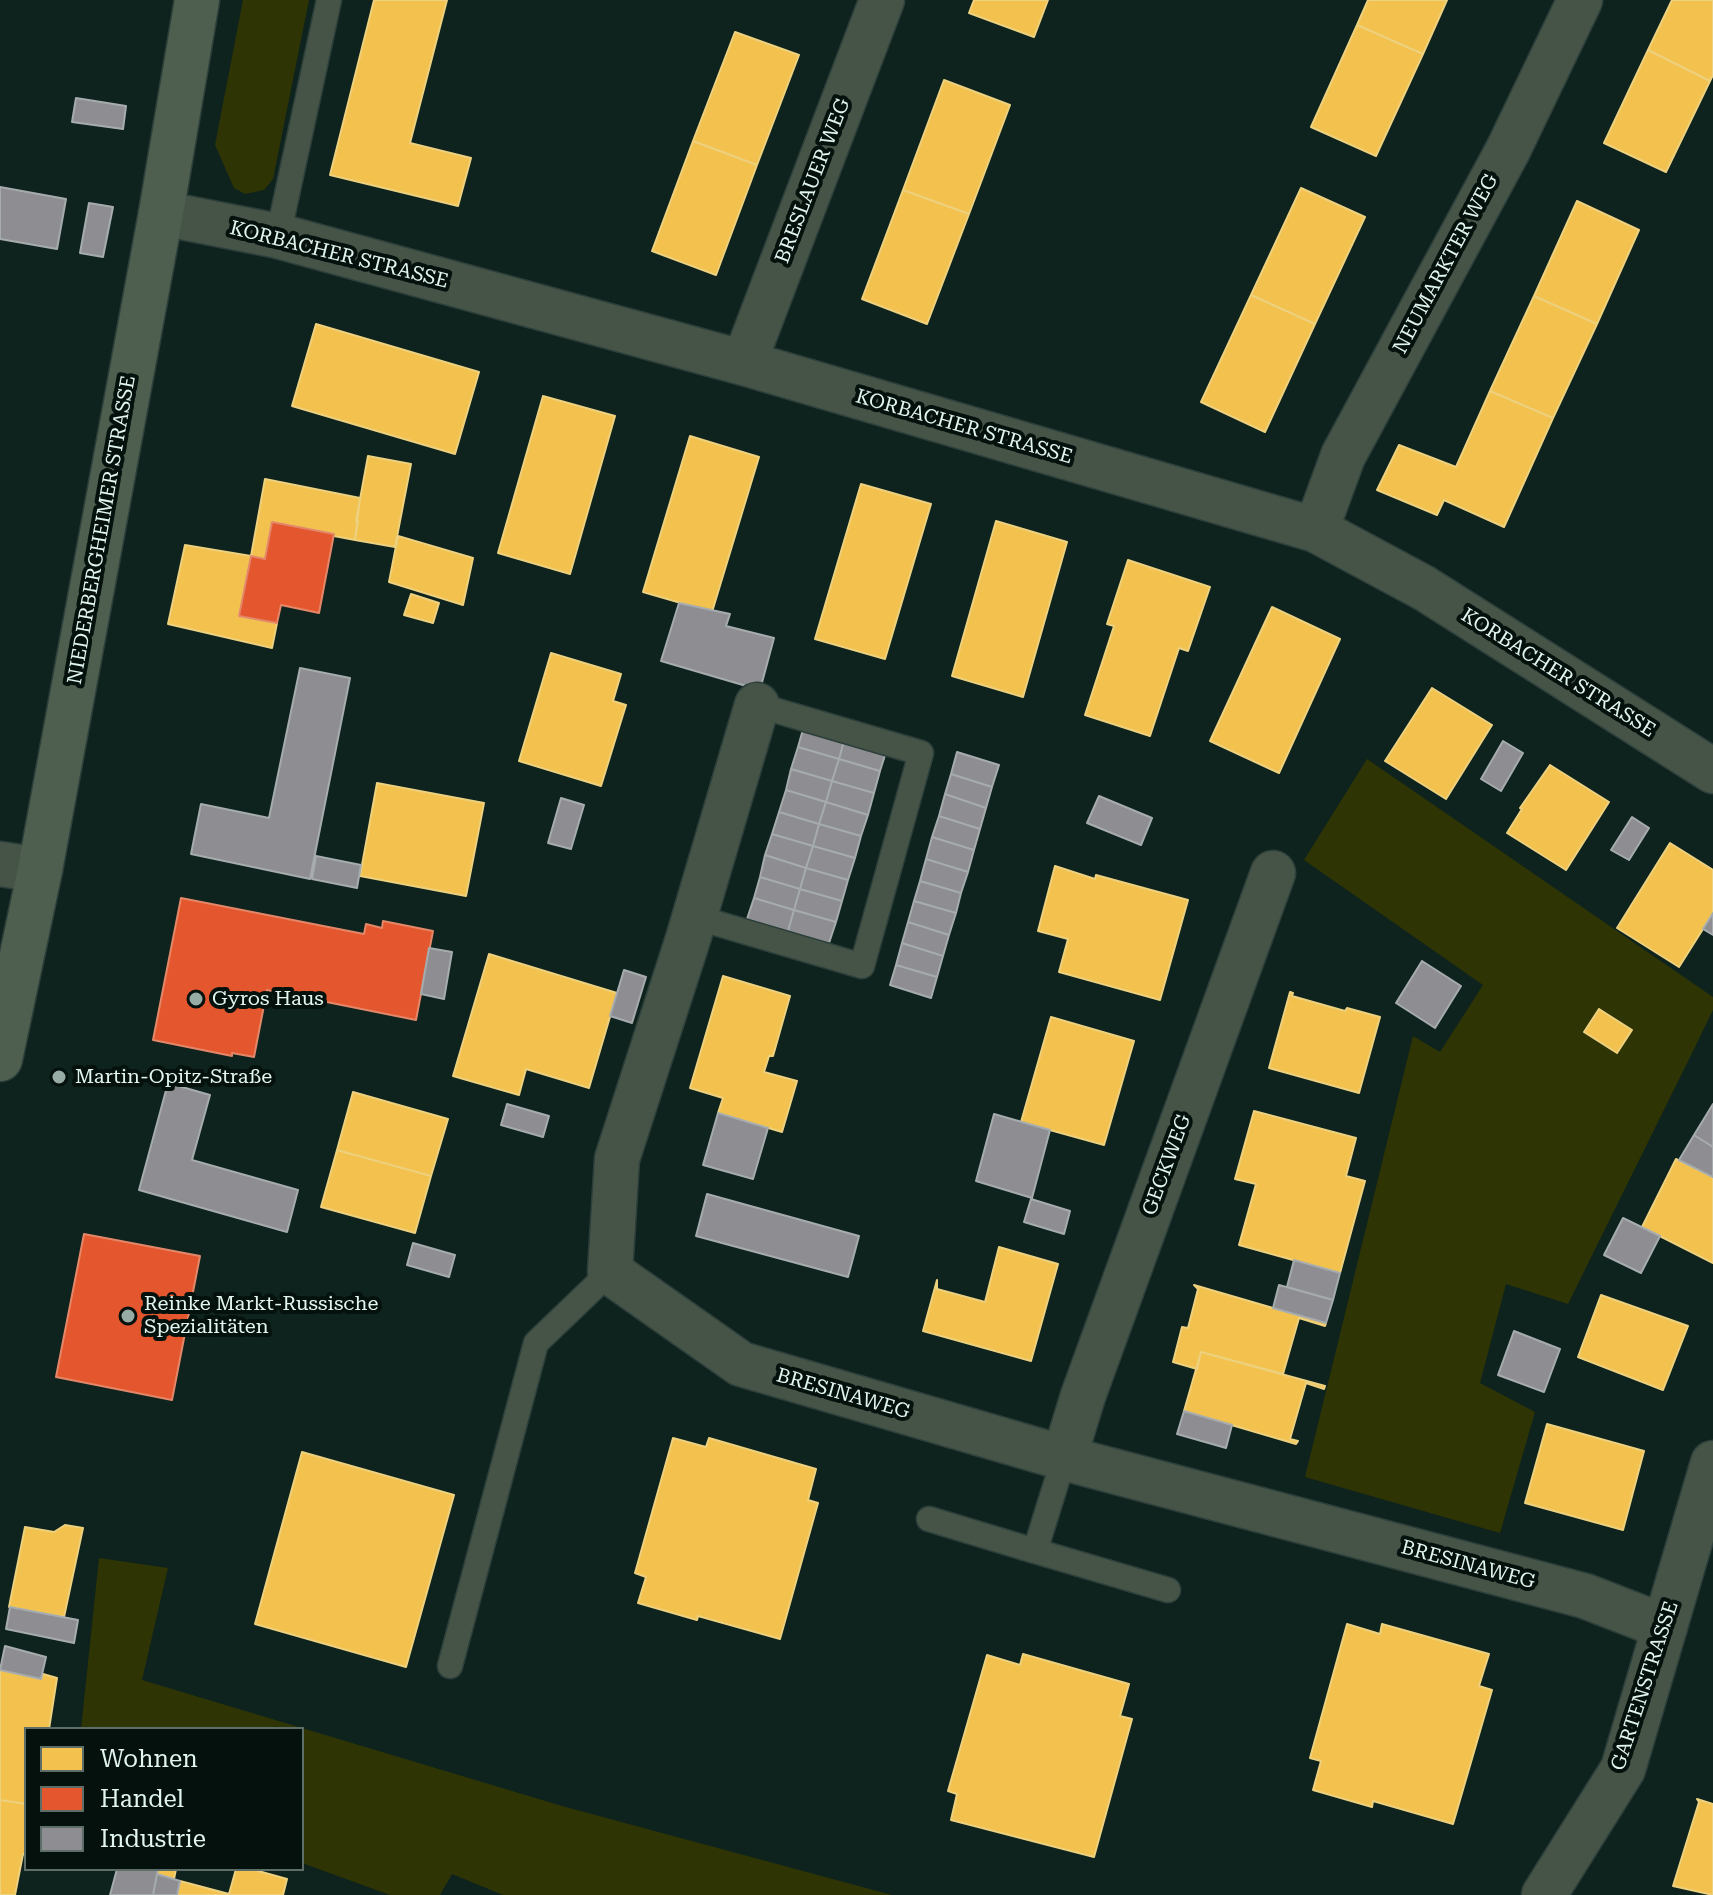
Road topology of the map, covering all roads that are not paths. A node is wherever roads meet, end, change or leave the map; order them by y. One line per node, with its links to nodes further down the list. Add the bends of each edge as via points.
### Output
1 (197, 0): 5 (main road, NIEDERBERGHEIMER STRASSE)
2 (329, 0): 6 (lane)
3 (882, 0): 7 (street, BRESLAUER WEG)
4 (1580, 0): 8 (street, NEUMARKTER WEG, via 1508,150 1343,456)
5 (161, 213): 6 (street, KORBACHER STRASSE); 11 (main road, NIEDERBERGHEIMER STRASSE)
6 (278, 236): 7 (street, KORBACHER STRASSE)
7 (744, 363): 8 (street, KORBACHER STRASSE)
8 (1316, 530): 10 (street, KORBACHER STRASSE, via 1424,588)
9 (757, 705): 13 (street); 13 (lane, via 921,753 862,966)
10 (1713, 771)
11 (20, 867): 14 (main road, NIEDERBERGHEIMER STRASSE)
12 (1273, 873): 16 (street, GECKWEG)
13 (695, 917): 15 (street, via 617,1159)
14 (0, 1059)
15 (610, 1272): 16 (street, BRESINAWEG, via 741,1364); 22 (lane, via 536,1343)
16 (1064, 1458): 19 (lane); 21 (street, BRESINAWEG, via 1585,1596)
17 (1713, 1463): 21 (street, GARTENSTRASSE)
18 (929, 1519): 19 (lane)
19 (1035, 1551): 20 (lane)
20 (1168, 1590)
21 (1665, 1627): 23 (street, GARTENSTRASSE, via 1623,1769)
22 (450, 1666)
23 (1544, 1895)

